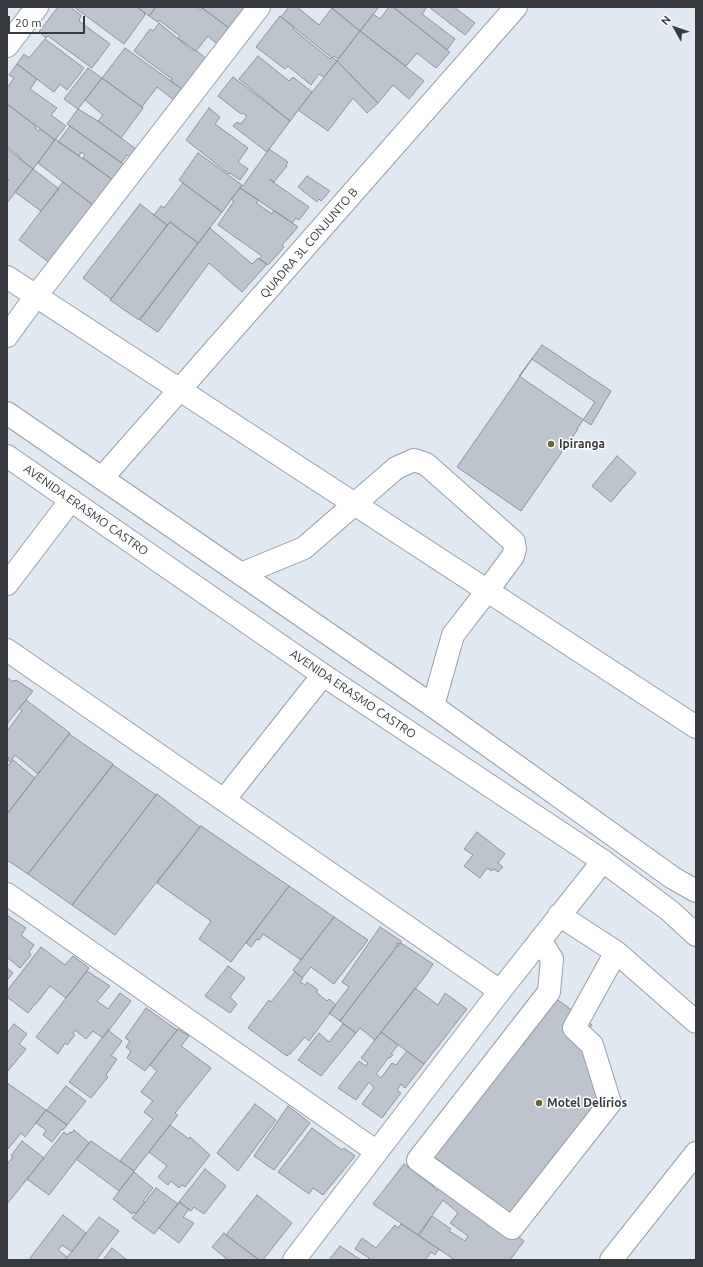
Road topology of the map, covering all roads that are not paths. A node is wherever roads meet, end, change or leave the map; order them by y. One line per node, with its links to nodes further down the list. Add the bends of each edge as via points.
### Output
1 (37, 7): 4 (street)
2 (259, 7): 6 (street)
3 (516, 7): 8 (street, QUADRA 3L CONJUNTO B)
4 (7, 46)
5 (7, 277): 6 (street)
6 (36, 296): 7 (street); 8 (street)
7 (7, 336)
8 (180, 390): 11 (street, QUADRA 3L CONJUNTO B); 13 (street)
9 (7, 413): 11 (street)
10 (7, 456): 12 (street, AVENIDA ERASMO CASTRO)
11 (102, 478): 14 (street)
12 (71, 500): 15 (street); 18 (street, AVENIDA ERASMO CASTRO)
13 (354, 504): 14 (street, via 304,548); 16 (street); 16 (street, via 396,468 414,460 426,464 514,542 513,556)
14 (241, 574): 19 (street)
15 (7, 584)
16 (487, 591): 19 (street, via 453,635); 20 (street)
17 (7, 650): 21 (street)
18 (323, 675): 21 (street); 22 (street, AVENIDA ERASMO CASTRO)
19 (433, 706): 23 (street, via 673,878)
20 (696, 727)
21 (224, 800): 29 (street)
22 (603, 861): 25 (street); 26 (street, AVENIDA ERASMO CASTRO, via 670,910)
23 (696, 891)
24 (7, 894): 31 (street)
25 (559, 915): 27 (street); 28 (street)
26 (696, 935)
27 (540, 940): 28 (street, via 552,959 549,992 418,1160 512,1228 610,1103 592,1045 574,1028); 29 (street)
28 (616, 952): 30 (street)
29 (500, 991): 31 (street)
30 (696, 1022)
31 (377, 1152): 33 (street)
32 (696, 1153): 34 (street)
33 (294, 1260)
34 (611, 1260)

